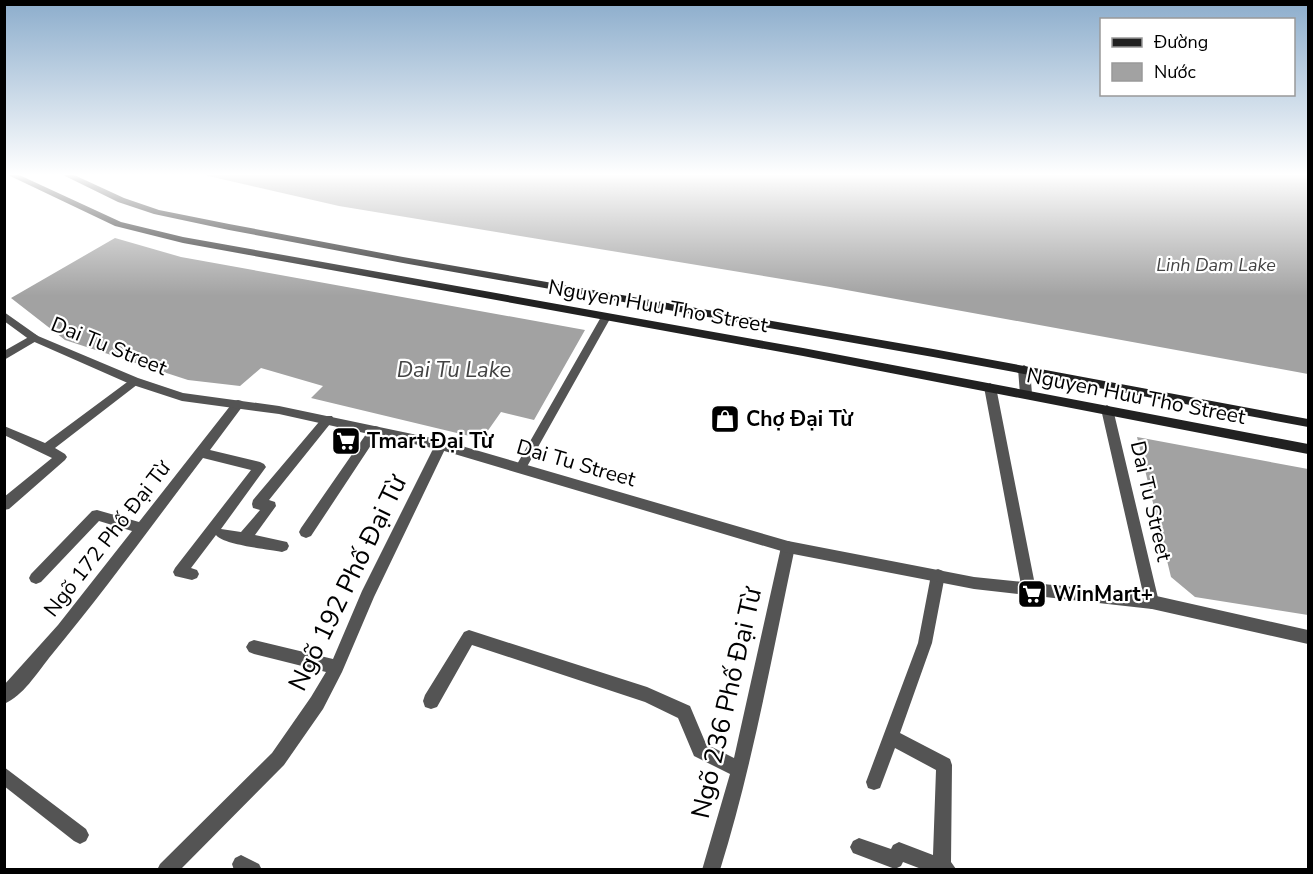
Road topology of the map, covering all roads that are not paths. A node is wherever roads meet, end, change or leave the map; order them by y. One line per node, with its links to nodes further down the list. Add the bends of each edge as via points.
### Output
1 (98, 215): 4 (main road, Nguyen Huu Tho Street, via 118,224 183,240)
2 (166, 215): 7 (main road, Nguyen Huu Tho Street)
3 (4, 315): 5 (street, Dai Tu Street)
4 (606, 317): 9 (main road, Nguyen Huu Tho Street); 21 (street)
5 (34, 338): 6 (street); 8 (street, Dai Tu Street)
6 (4, 356)
7 (1024, 369): 10 (street); 14 (main road, Nguyen Huu Tho Street)
8 (134, 381): 11 (street, Dai Tu Street, via 182,397); 18 (street)
9 (990, 387): 10 (main road, Nguyen Huu Tho Street); 32 (street)
10 (1026, 394): 12 (main road, Nguyen Huu Tho Street)
11 (238, 404): 13 (street, Dai Tu Street); 20 (street, Ngõ 172 Phố Đại Từ)
12 (1107, 410): 19 (main road, Nguyen Huu Tho Street); 33 (street, Dai Tu Street)
13 (328, 419): 15 (street, Dai Tu Street); 26 (street, via 258,504 270,506)
14 (1308, 423)
15 (375, 429): 17 (street, Dai Tu Street); 24 (street)
16 (4, 430): 18 (street)
17 (441, 445): 21 (street, Dai Tu Street); 36 (street, Ngõ 192 Phố Đại Từ, via 367,596)
18 (46, 449): 22 (street, via 61,458)
19 (1308, 449)
20 (200, 452): 23 (street, Ngõ 172 Phố Đại Từ); 29 (street, via 261,467 180,572)
21 (520, 469): 28 (street, Dai Tu Street)
22 (4, 505)
23 (142, 529): 31 (street, via 97,515); 37 (street, Ngõ 172 Phố Đại Từ, via 63,630)
24 (306, 532)
25 (222, 534): 26 (street)
26 (244, 539): 27 (street)
27 (282, 546)
28 (788, 547): 30 (street, Dai Tu Street); 40 (street, Ngõ 236 Phố Đại Từ)
29 (192, 574)
30 (938, 574): 32 (street, Dai Tu Street); 39 (street, via 926,643)
31 (36, 578)
32 (1029, 590): 33 (street, Dai Tu Street)
33 (1152, 602): 34 (street, Dai Tu Street)
34 (1308, 637)
35 (254, 647): 36 (street)
36 (338, 667): 46 (street, Ngõ 192 Phố Đại Từ, via 278,759)
37 (4, 696)
38 (431, 701): 40 (street, via 469,637 647,695 684,712 700,750)
39 (891, 737): 42 (street); 45 (street, via 944,765)
40 (740, 770): 47 (street, Ngõ 236 Phố Đại Từ)
41 (4, 775): 43 (street)
42 (874, 782)
43 (80, 835)
44 (859, 848): 45 (street, via 895,860 898,851)
45 (945, 868)
46 (166, 870)
47 (711, 870)

